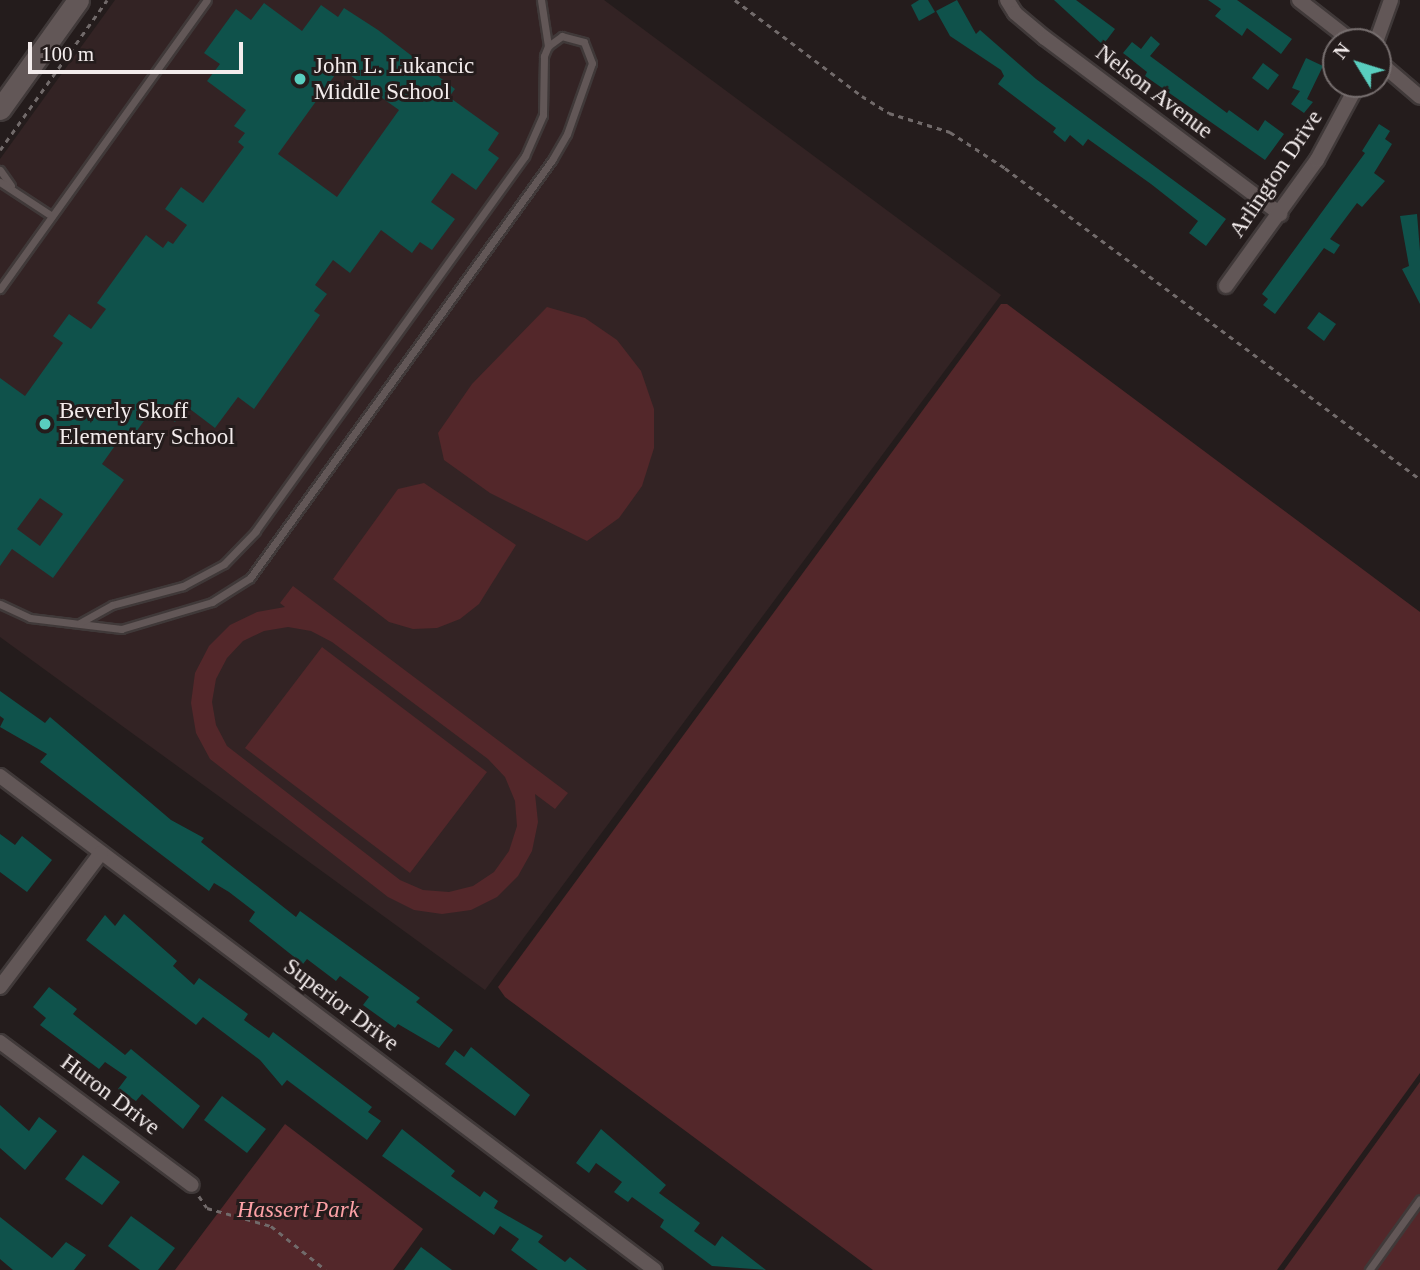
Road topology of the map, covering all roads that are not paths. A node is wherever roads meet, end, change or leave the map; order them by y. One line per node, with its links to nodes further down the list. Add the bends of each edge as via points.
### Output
1 (78, 0): 13 (street)
2 (207, 0): 18 (lane)
3 (541, 0): 9 (lane)
4 (1007, 0): 17 (street, Nelson Avenue, via 1015,13 1045,38)
5 (1299, 0): 7 (street)
6 (1391, 0): 8 (street)
7 (1335, 28)
8 (1381, 28)
9 (548, 46): 22 (lane, via 543,115 525,156 256,531 224,564 183,586 112,606); 22 (lane, via 570,36 584,42 592,55 567,134 250,578 212,602 121,629)
10 (1392, 73): 11 (street)
11 (1420, 97)
12 (1350, 98): 17 (street, Arlington Drive, via 1317,160)
13 (0, 110)
14 (0, 170): 16 (lane)
15 (0, 182): 16 (lane)
16 (12, 187): 18 (lane)
17 (1280, 214): 19 (street, Arlington Drive)
18 (52, 216): 20 (lane)
19 (1226, 286)
20 (0, 289)
21 (0, 604): 22 (lane, via 30,618)
22 (80, 622)
23 (0, 776): 24 (street, Superior Drive)
24 (101, 853): 25 (street); 29 (street, Superior Drive)
25 (0, 987)
26 (0, 1042): 27 (street, Huron Drive)
27 (192, 1185)
28 (1420, 1199): 30 (lane)
29 (654, 1270)
30 (1369, 1270)

